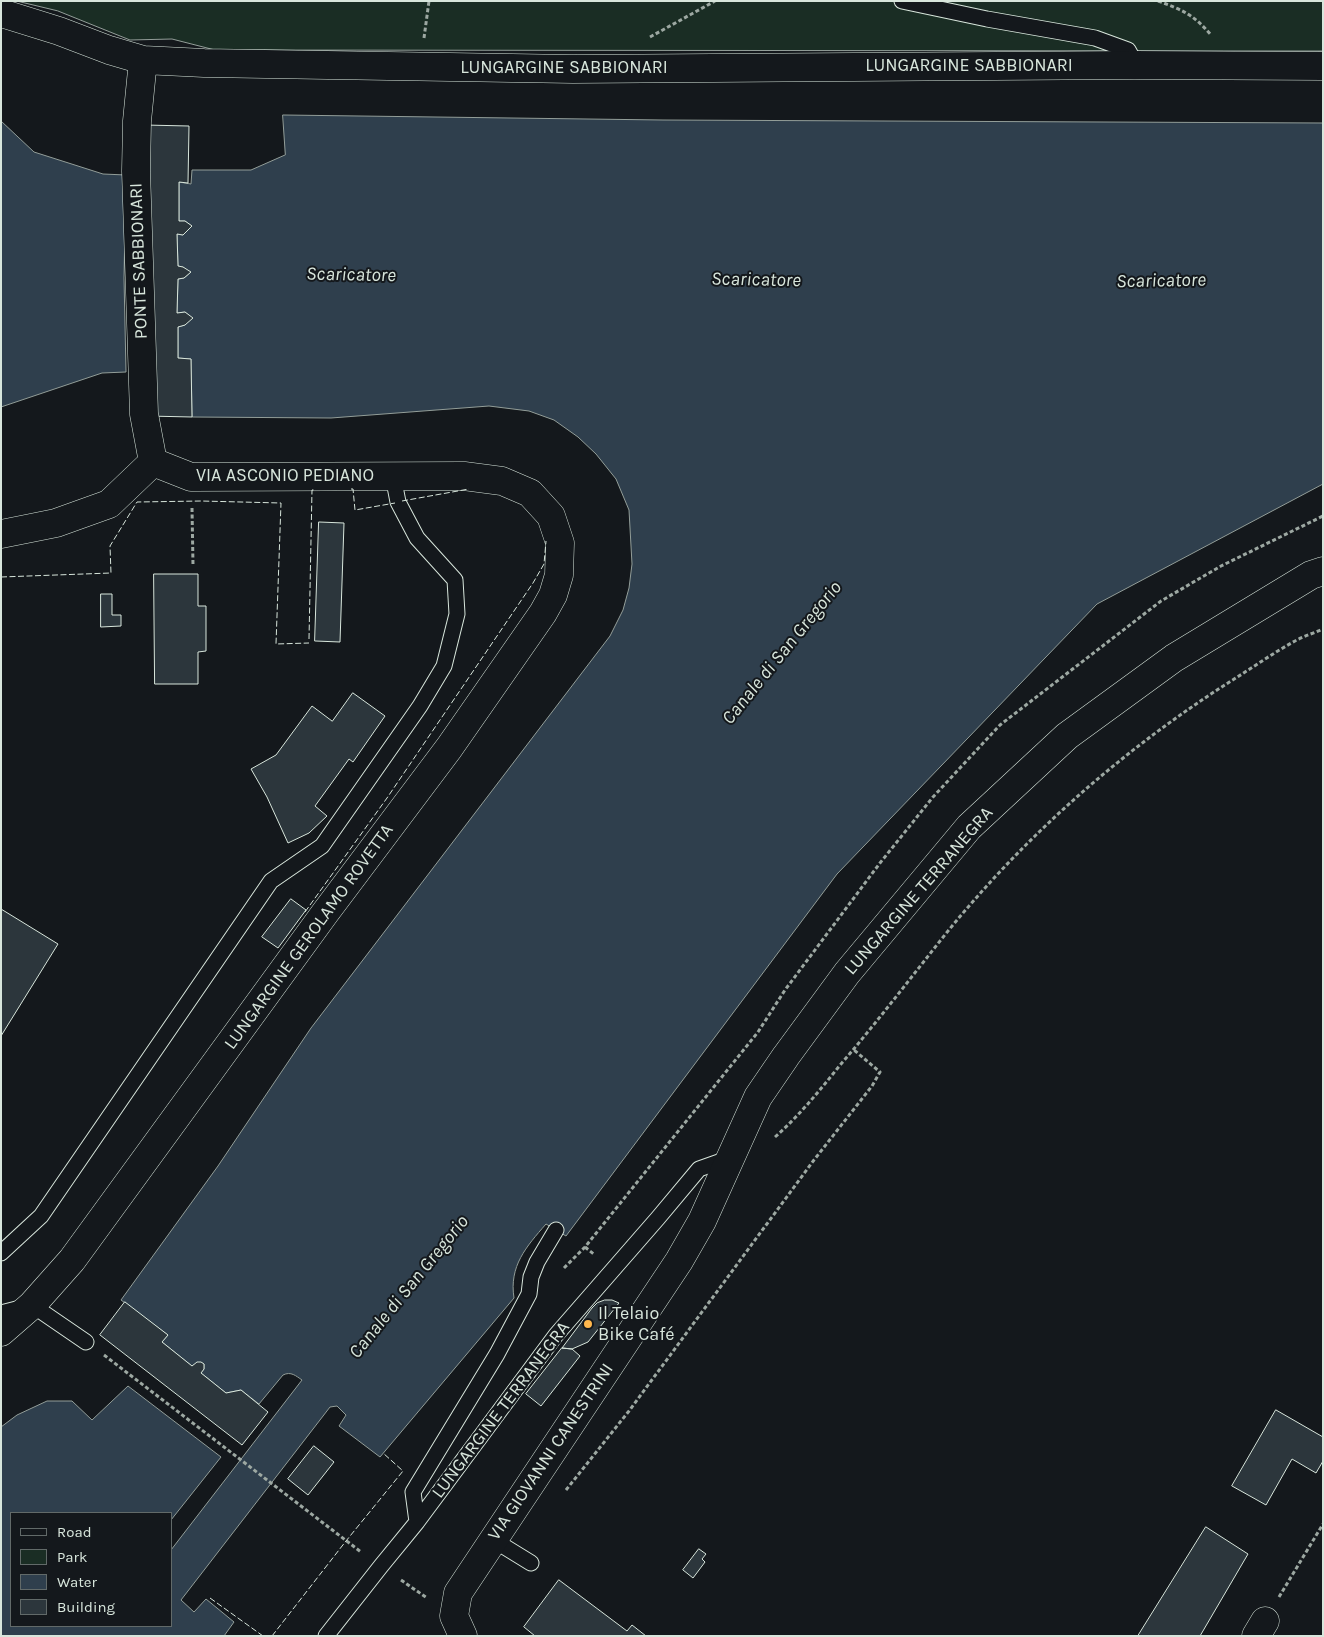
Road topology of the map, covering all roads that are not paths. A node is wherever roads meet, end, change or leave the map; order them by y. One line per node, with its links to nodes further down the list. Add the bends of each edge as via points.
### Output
1 (902, 1): 4 (lane, LUNGARGINE SABBIONARI, via 1095,38 1128,50)
2 (1, 13): 3 (street, LUNGARGINE SABBIONARI)
3 (143, 60): 4 (street, LUNGARGINE SABBIONARI, via 248,65 573,69); 6 (street, PONTE SABBIONARI, via 136,120 136,171 144,414)
4 (1134, 65): 5 (street, LUNGARGINE SABBIONARI)
5 (1323, 66)
6 (153, 462): 7 (street, VIA ASCONIO PEDIANO, via 191,477); 9 (street, via 110,504 56,523)
7 (393, 476): 8 (street, VIA ASCONIO PEDIANO, via 464,476 502,481 530,493); 13 (lane, via 398,502 416,538 455,580 457,614 444,666 420,706 322,846 271,881 41,1216)
8 (551, 516): 14 (street, LUNGARGINE GEROLAMO ROVETTA, via 560,543 559,575 554,595 543,613 449,748 78,1252)
9 (1, 534)
10 (1323, 570): 11 (street, LUNGARGINE TERRANEGRA, via 1174,658 1067,736 969,827 847,974 786,1056 758,1097)
11 (734, 1149): 18 (lane, LUNGARGINE TERRANEGRA, via 699,1169 556,1335); 19 (street, VIA GIOVANNI CANESTRINI, via 702,1222 679,1262)
12 (556, 1230): 18 (lane, via 537,1262 529,1294 497,1354 413,1492)
13 (1, 1253)
14 (32, 1305): 15 (lane); 16 (street, LUNGARGINE GEROLAMO ROVETTA); 17 (lane)
15 (1, 1313)
16 (1, 1332)
17 (86, 1342)
18 (417, 1522): 21 (lane, LUNGARGINE TERRANEGRA)
19 (492, 1539): 20 (lane); 22 (street, VIA GIOVANNI CANESTRINI, via 458,1592 454,1616)
20 (531, 1563)
21 (326, 1636)
22 (463, 1636)

